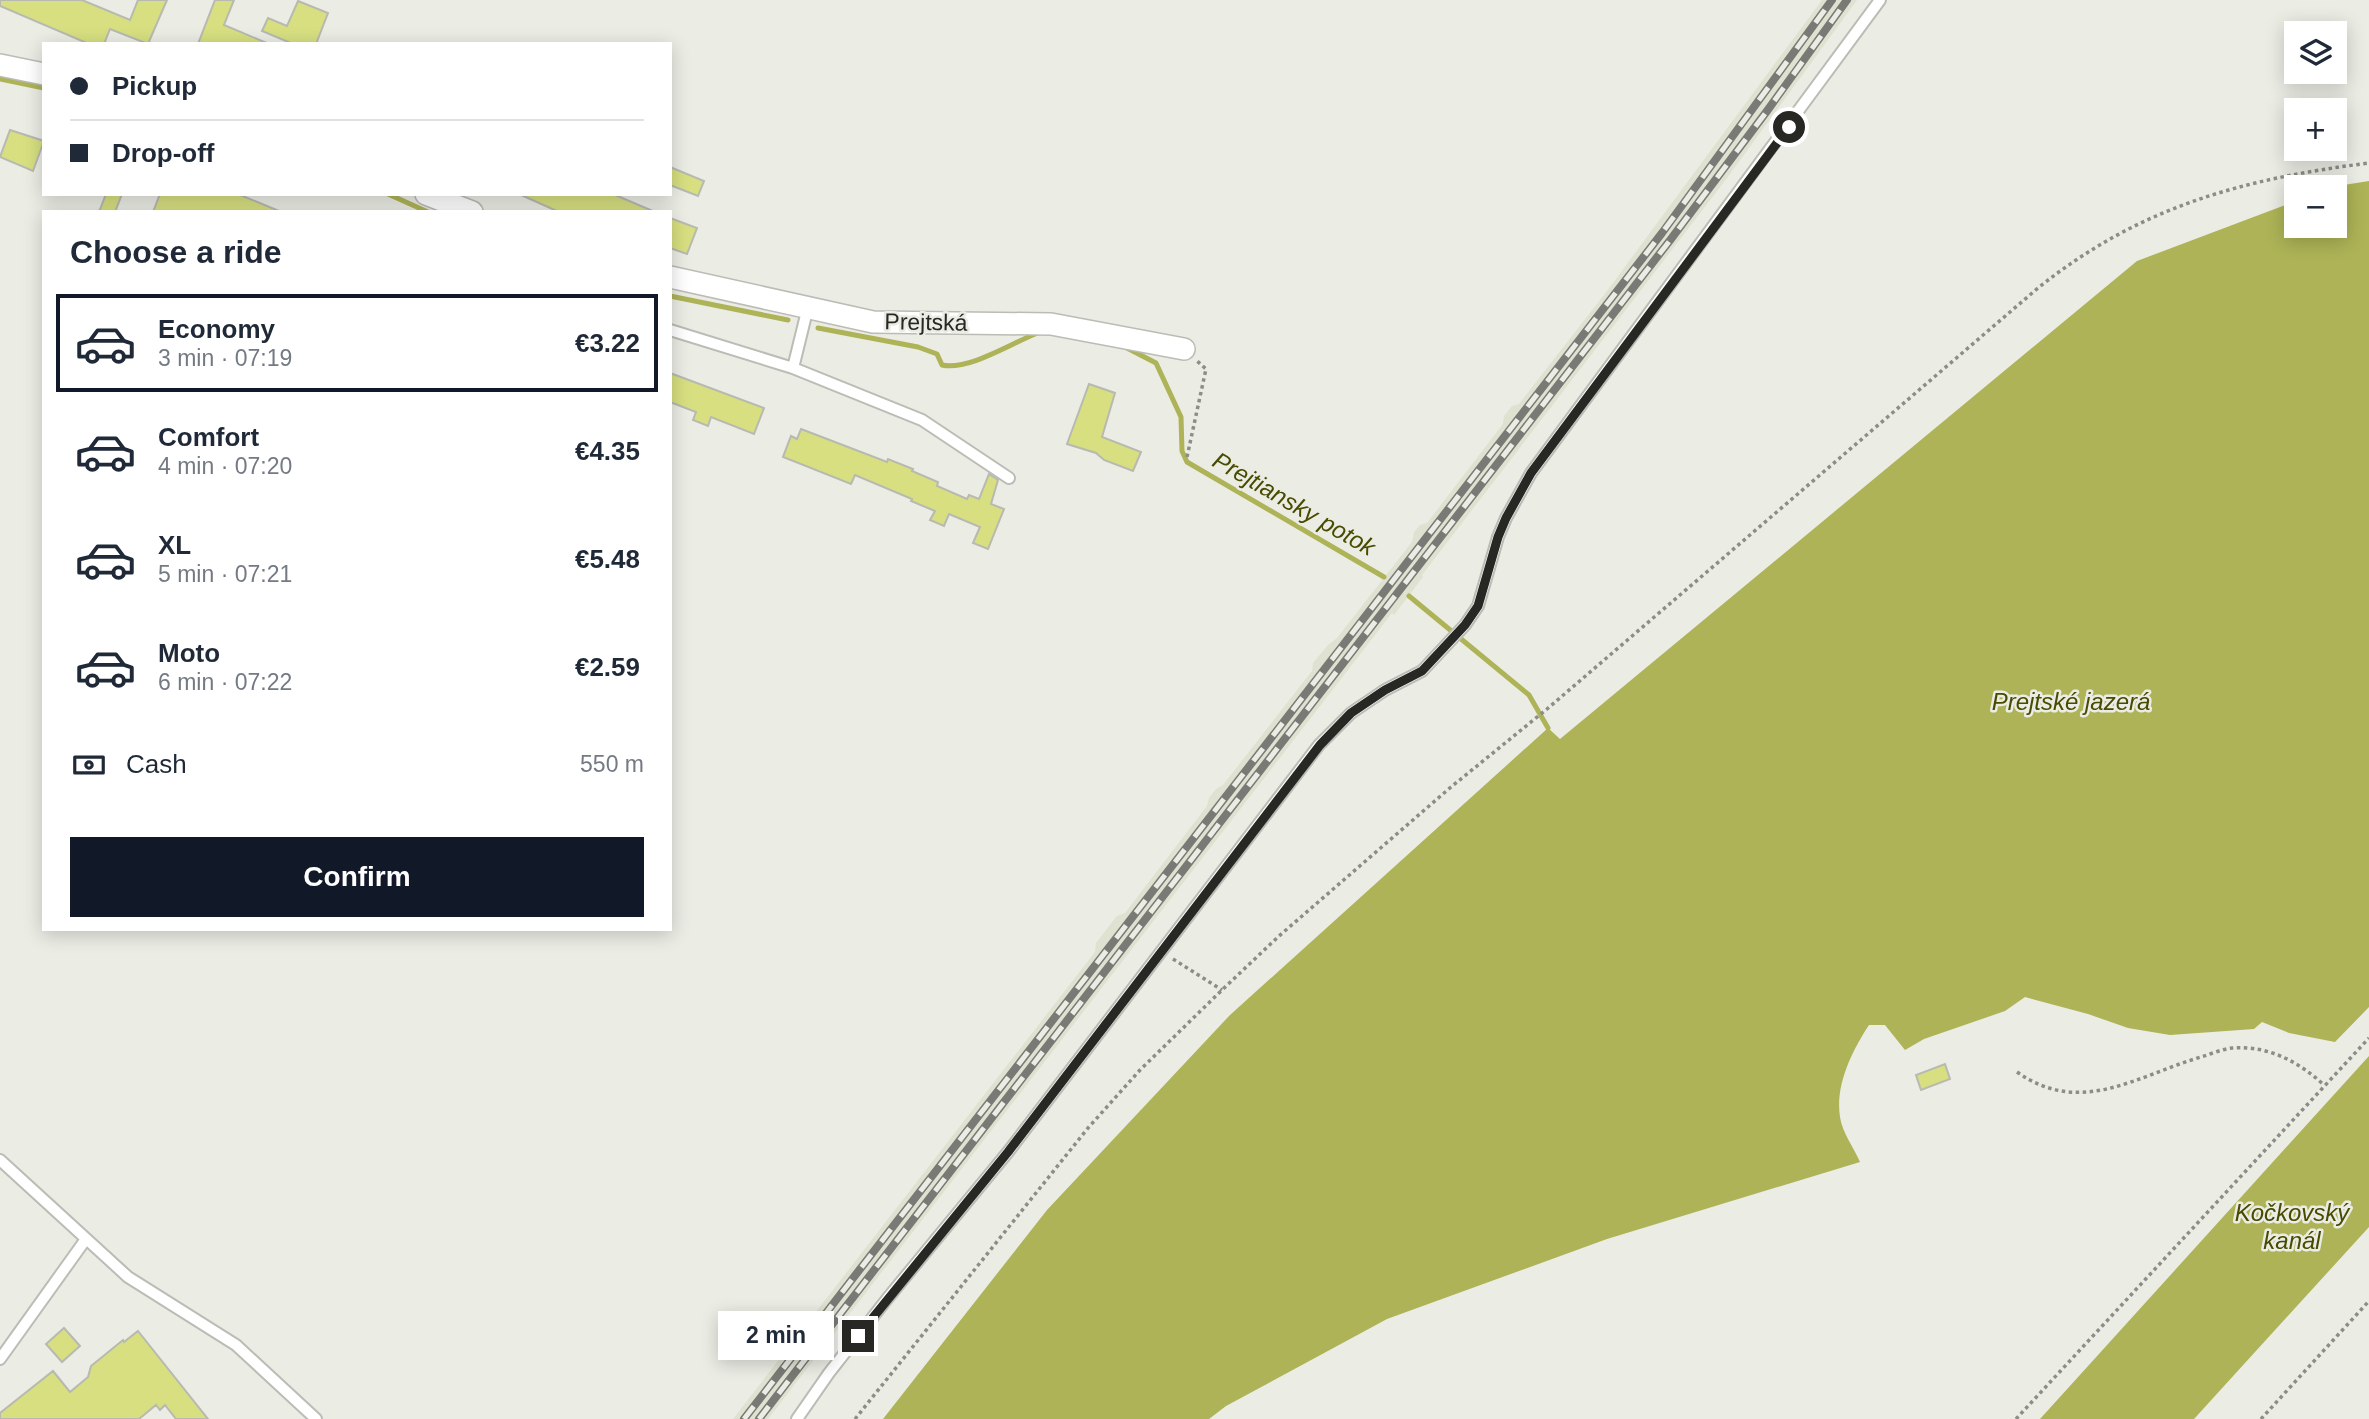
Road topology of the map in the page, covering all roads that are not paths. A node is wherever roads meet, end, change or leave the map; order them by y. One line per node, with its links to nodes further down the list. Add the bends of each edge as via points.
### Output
1 (1880, 0): 16 (lane, via 1531,473 1506,518 1478,606 1465,625 1422,671 1365,703 1327,737)
2 (0, 65): 3 (street)
3 (42, 74)
4 (431, 196): 5 (street)
5 (467, 210)
6 (672, 277): 7 (street, Prejtská)
7 (807, 307): 9 (street, Prejtská, via 873,322 1051,324); 10 (lane)
8 (672, 331): 10 (lane)
9 (1184, 349)
10 (793, 368): 11 (lane, via 922,420)
11 (1009, 478)
12 (0, 1160): 13 (lane)
13 (86, 1239): 14 (lane); 15 (lane, via 128,1276 236,1345)
14 (0, 1359)
15 (316, 1419)
16 (797, 1419)

